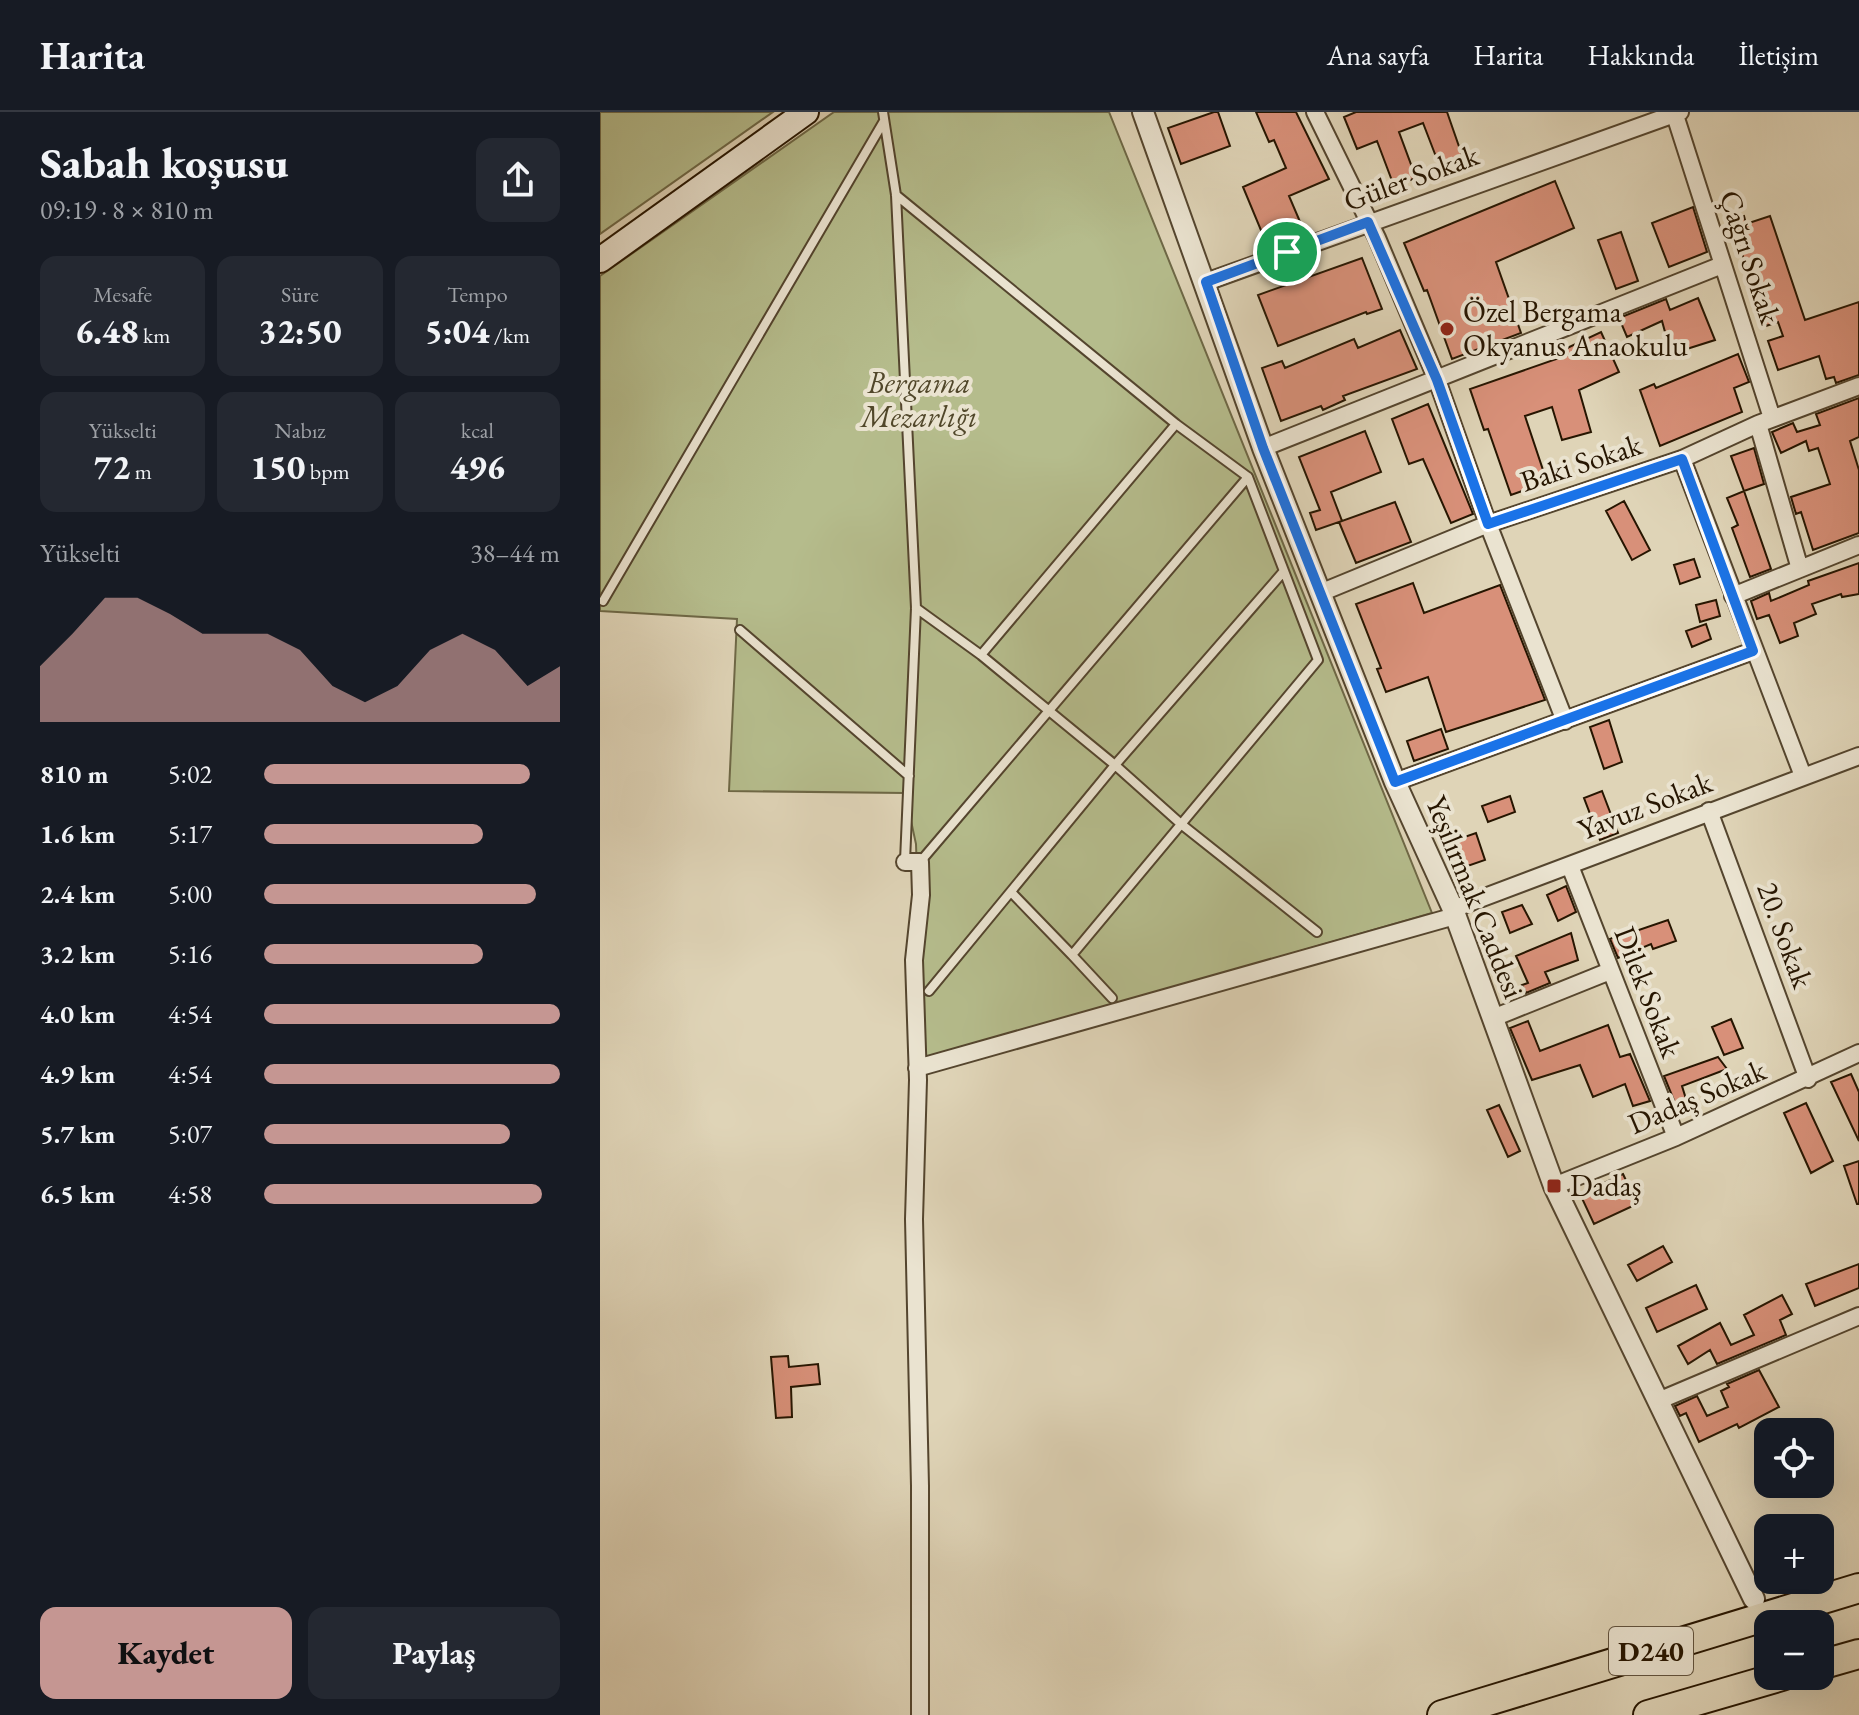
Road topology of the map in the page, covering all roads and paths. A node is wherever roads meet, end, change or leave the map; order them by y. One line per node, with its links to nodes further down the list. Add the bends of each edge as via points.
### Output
1 (1315, 112): 7 (street)
2 (1676, 113): 7 (street, Güler Sokak); 9 (street, Çağrı Sokak)
3 (1149, 114): 10 (street, Yeşilırmak Caddesi)
4 (798, 115): 8 (main road)
5 (884, 116): 6 (lane); 24 (lane)
6 (896, 195): 14 (lane); 25 (lane)
7 (1368, 222): 10 (street, Güler Sokak); 11 (street)
8 (600, 260)
9 (1722, 265): 11 (street); 13 (street, Çağrı Sokak)
10 (1206, 282): 15 (street, Yeşilırmak Caddesi)
11 (1437, 380): 15 (street); 18 (street)
12 (1859, 386): 13 (street, Baki Sokak)
13 (1765, 421): 16 (street, Baki Sokak); 20 (street, Çağrı Sokak)
14 (1176, 424): 17 (lane); 28 (lane)
15 (1263, 448): 22 (street, Yeşilırmak Caddesi)
16 (1682, 459): 18 (street, Baki Sokak); 23 (street)
17 (1248, 477): 21 (lane); 29 (lane)
18 (1488, 524): 22 (street, Baki Sokak); 30 (street)
19 (1859, 545): 20 (street)
20 (1800, 569): 23 (street)
21 (1284, 571): 32 (lane); 37 (lane, via 1318,660)
22 (1320, 593): 35 (street, Yeşilırmak Caddesi)
23 (1733, 596): 27 (street)
24 (603, 601)
25 (916, 608): 28 (lane); 33 (lane)
26 (740, 630): 33 (lane)
27 (1753, 651): 30 (street); 34 (street)
28 (981, 655): 29 (lane)
29 (1049, 712): 32 (lane); 38 (lane)
30 (1565, 721): 35 (street)
31 (1859, 756): 34 (street, Yavuz Sokak)
32 (1115, 765): 37 (lane); 40 (lane)
33 (909, 776): 38 (lane)
34 (1803, 776): 36 (street, Yavuz Sokak)
35 (1395, 782): 41 (street, Yeşilırmak Caddesi)
36 (1709, 811): 39 (street, Yavuz Sokak); 50 (street, 20. Sokak)
37 (1181, 824): 42 (lane); 43 (lane)
38 (913, 862): 49 (street, via 921,895 914,960)
39 (1570, 866): 41 (street, Yavuz Sokak); 44 (street, Dilek Sokak)
40 (1011, 892): 43 (lane); 45 (lane)
41 (1454, 913): 47 (street, Yeşilırmak Caddesi); 49 (street, Yavuz Sokak)
42 (1317, 932)
43 (1072, 955): 46 (lane)
44 (1610, 971): 47 (street); 51 (street, Dilek Sokak)
45 (929, 991)
46 (1112, 998)
47 (1493, 1018): 52 (street, Yeşilırmak Caddesi)
48 (1859, 1053): 50 (street, Dadaş Sokak)
49 (917, 1068): 60 (street)
50 (1808, 1079): 51 (street, Dadaş Sokak)
51 (1676, 1137): 52 (street, Dadaş Sokak)
52 (1554, 1186): 54 (street, Yeşilırmak Caddesi)
53 (1859, 1316): 54 (street)
54 (1658, 1401): 56 (street, Yeşilırmak Caddesi)
55 (1859, 1588): 61 (highway, D240)
56 (1754, 1599)
57 (1859, 1654): 58 (highway)
58 (1834, 1661)
59 (1754, 1684): 62 (highway, D240)
60 (920, 1715)
61 (1442, 1715)
62 (1648, 1715)

